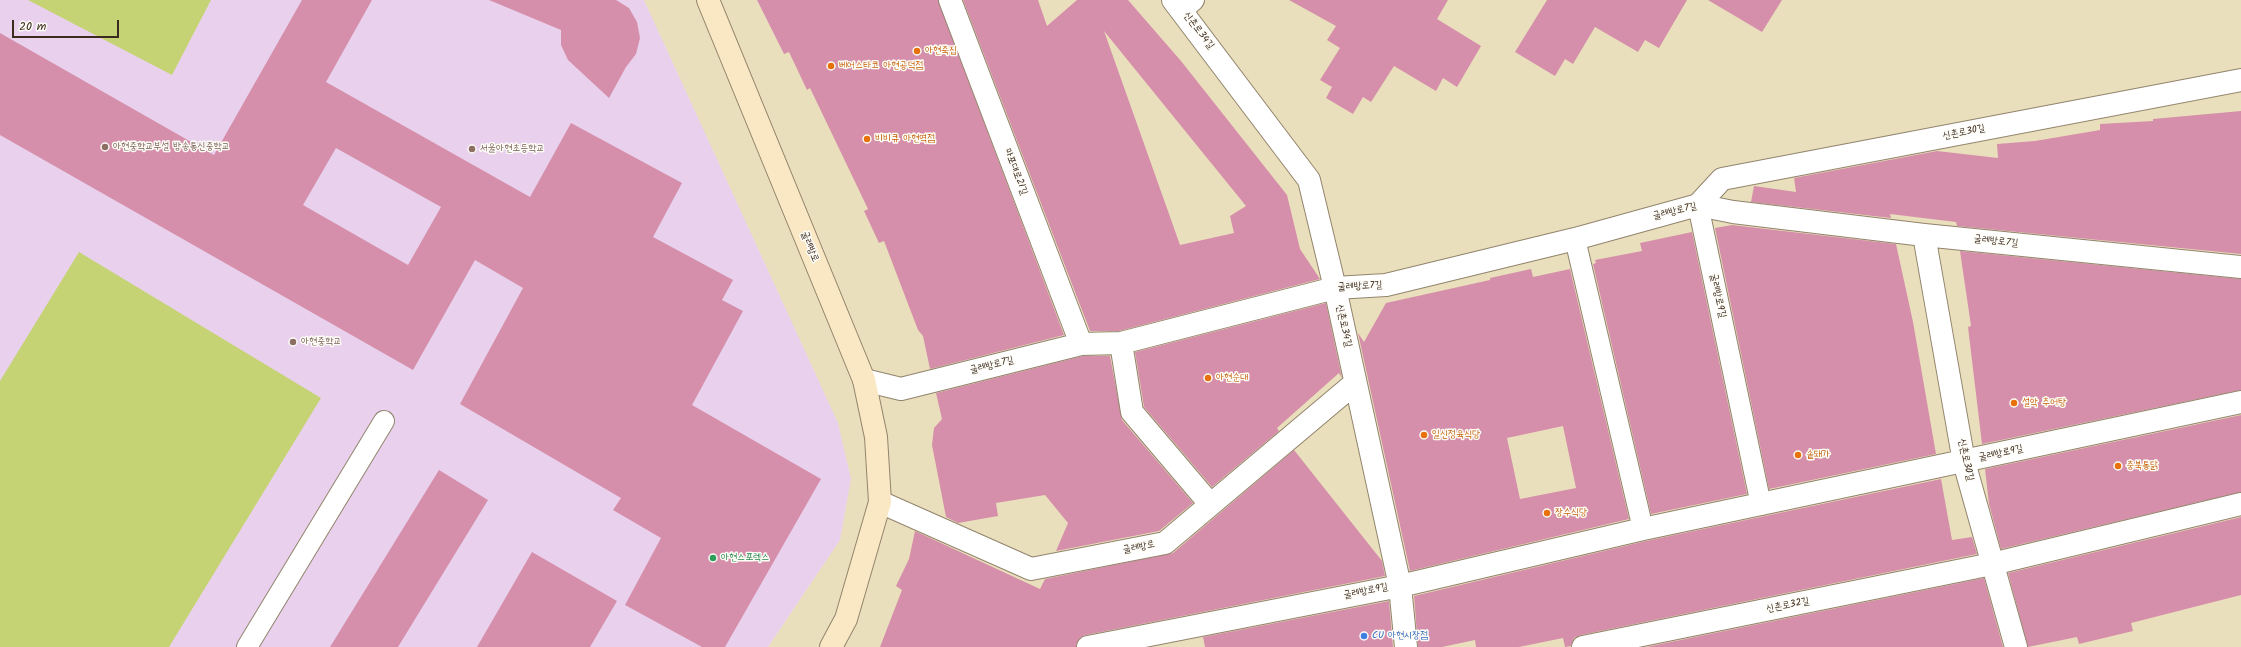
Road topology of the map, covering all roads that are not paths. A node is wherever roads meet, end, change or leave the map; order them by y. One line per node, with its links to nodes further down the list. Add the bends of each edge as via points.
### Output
1 (708, 0): 12 (street, 굴레방로)
2 (950, 0): 11 (street, 마포대로21길)
3 (1183, 3): 9 (street, 신촌로34길, via 1309,180)
4 (2241, 80): 5 (street, 신촌로30길, via 1722,180)
5 (1698, 205): 6 (street, 굴레방로7길, via 1733,212); 7 (street, 굴레방로7길); 20 (lane, 굴레방로9길)
6 (1924, 235): 8 (street, 굴레방로7길); 16 (street, 신촌로30길)
7 (1575, 239): 9 (street, 굴레방로7길, via 1386,286); 21 (lane)
8 (2241, 267)
9 (1335, 288): 10 (street, 굴레방로7길); 13 (street, 신촌로34길)
10 (1121, 343): 11 (street, 굴레방로7길); 18 (street, via 1132,412)
11 (1081, 344): 12 (street, 굴레방로7길, via 901,389)
12 (864, 380): 17 (street, 굴레방로, via 876,437)
13 (1355, 383): 18 (street, 굴레방로); 23 (street, 신촌로34길)
14 (2241, 402): 16 (street, 굴레방로9길)
15 (384, 421): 24 (lane)
16 (1964, 462): 20 (street, 굴레방로9길); 22 (street, 신촌로30길)
17 (880, 502): 18 (street, 굴레방로, via 1032,569 1165,543); 25 (street, 굴레방로, via 846,619)
18 (1210, 504)
19 (2241, 504): 22 (street)
20 (1761, 505): 21 (street, 굴레방로9길)
21 (1643, 529): 23 (street, 굴레방로9길)
22 (1992, 564): 28 (street, 신촌로32길); 29 (street, 신촌로30길)
23 (1400, 586): 26 (street, 굴레방로9길); 27 (street, 신촌로34길)
24 (247, 647)
25 (831, 647)
26 (1088, 647)
27 (1406, 647)
28 (1583, 647)
29 (2016, 647)

